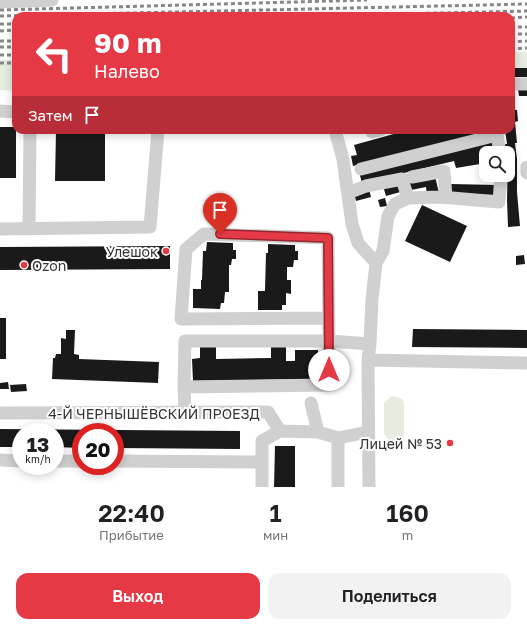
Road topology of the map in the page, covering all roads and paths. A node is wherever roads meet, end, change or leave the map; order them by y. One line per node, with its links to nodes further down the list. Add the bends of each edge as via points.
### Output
1 (52, 0): 2 (street)
2 (0, 2)
3 (515, 84): 4 (street)
4 (527, 84)
5 (0, 111): 6 (street)
6 (12, 112)
7 (30, 134): 22 (street)
8 (158, 134): 22 (street, via 150,227)
9 (336, 134): 18 (street)
10 (494, 134): 14 (street)
11 (498, 134): 12 (street)
12 (499, 146)
13 (527, 167): 15 (street)
14 (361, 169)
15 (527, 173)
16 (412, 177): 19 (street, via 444,171)
17 (500, 182): 19 (street, via 499,202)
18 (348, 193): 20 (street, via 366,186 402,179); 23 (street, via 352,224 358,243)
19 (446, 197): 20 (street)
20 (408, 198): 23 (street, via 395,204 388,216 383,251)
21 (0, 229): 22 (street)
22 (29, 229)
23 (376, 264): 26 (street)
24 (329, 318): 24 (street, via 181,319 186,249 204,234 328,238); 25 (street)
25 (329, 341): 26 (street); 29 (street, via 185,341); 29 (street, via 330,385)
26 (370, 344): 27 (street)
27 (368, 360): 28 (street); 35 (street)
28 (527, 363)
29 (184, 387): 31 (street)
30 (311, 403): 34 (street)
31 (185, 412): 32 (street, 4-Й ЧЕРНЫШЁВСКИЙ ПРОЕЗД); 33 (street, 4-Й ЧЕРНЫШЁВСКИЙ ПРОЕЗД, via 268,412)
32 (0, 413)
33 (280, 431): 34 (street); 40 (street, via 262,441)
34 (318, 432): 36 (street)
35 (368, 432): 36 (street); 43 (street)
36 (338, 438): 42 (street)
37 (0, 460): 38 (street)
38 (12, 460)
39 (124, 461): 40 (street)
40 (262, 462): 41 (street)
41 (262, 487)
42 (338, 487)
43 (369, 487)

